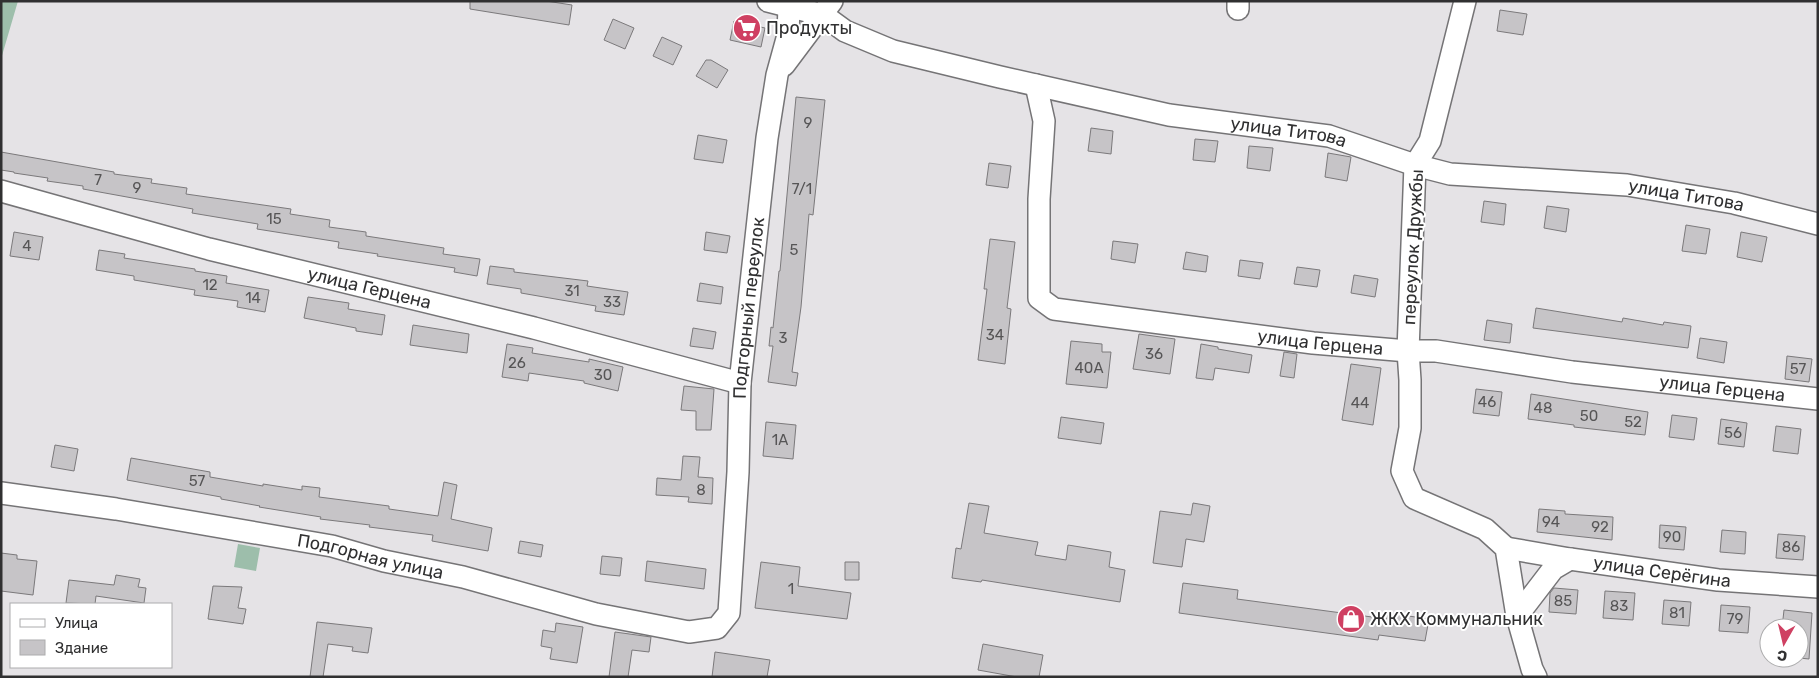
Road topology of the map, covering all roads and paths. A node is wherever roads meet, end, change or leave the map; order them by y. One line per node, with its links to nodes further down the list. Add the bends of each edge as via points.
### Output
1 (1465, 1): 6 (street, переулок Дружбы, via 1430,141)
2 (778, 4): 3 (street, улица Титова); 4 (street, Подгорный переулок, via 788,35)
3 (828, 8): 4 (street); 5 (street, улица Титова, via 845,31 893,51)
4 (777, 76): 10 (street, Подгорный переулок, via 767,138)
5 (1036, 85): 6 (street, улица Титова, via 1169,115 1329,136); 9 (street, улица Герцена, via 1044,121 1039,199 1039,298 1054,309)
6 (1415, 165): 8 (street, улица Титова, via 1450,174 1627,185 1734,203); 9 (street, переулок Дружбы)
7 (1, 190): 10 (street, улица Герцена, via 209,248 534,328)
8 (1818, 224)
9 (1408, 351): 11 (street, улица Герцена, via 1436,351 1572,372); 13 (street, via 1410,428 1402,471 1414,498 1485,529)
10 (740, 383): 16 (street, Подгорный переулок)
11 (1818, 399)
12 (1, 493): 16 (street, Подгорная улица, via 332,546 384,561 463,577 596,614 689,632 717,628)
13 (1506, 548): 14 (street, улица Серёгина); 17 (street)
14 (1570, 559): 15 (street, улица Серёгина, via 1718,580); 17 (street, via 1553,570)
15 (1818, 586)
16 (729, 613)
17 (1517, 616): 18 (street)
18 (1536, 677)

